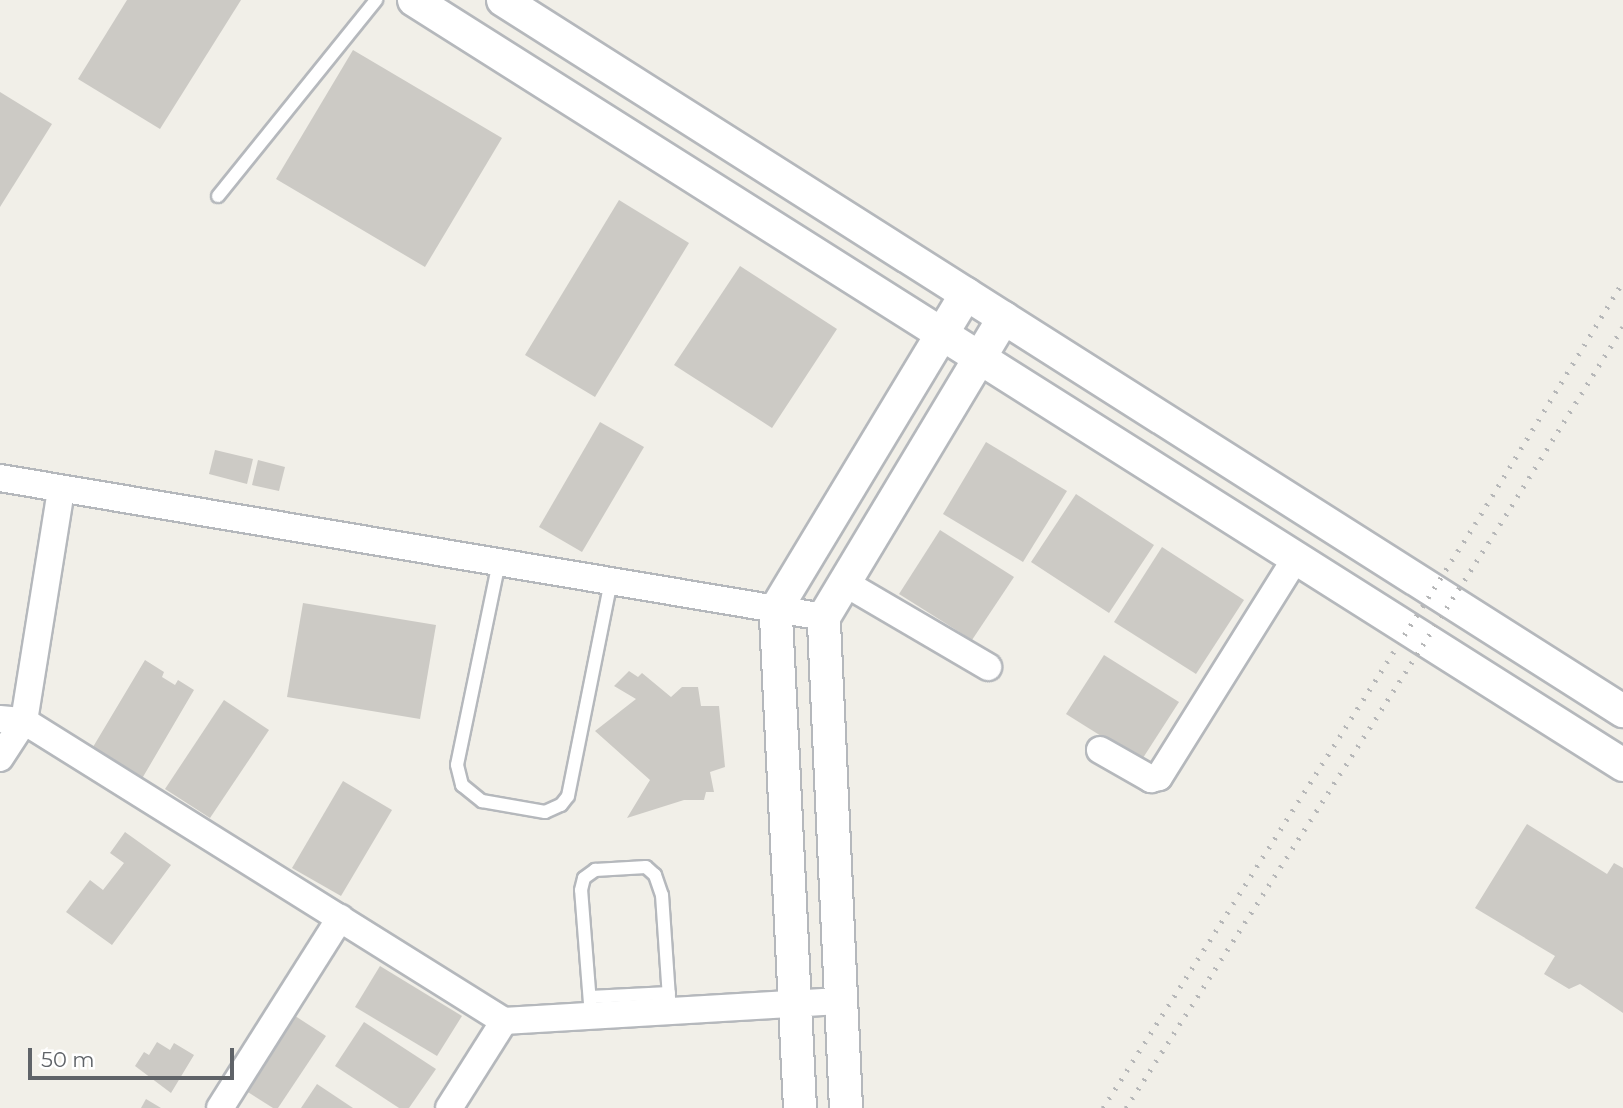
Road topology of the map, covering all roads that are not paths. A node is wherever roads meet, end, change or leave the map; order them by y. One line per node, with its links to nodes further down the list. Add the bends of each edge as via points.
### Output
1 (376, 0): 4 (lane)
2 (415, 0): 7 (street)
3 (503, 0): 5 (street)
4 (218, 196)
5 (966, 294): 6 (street); 7 (street)
6 (1004, 318): 8 (street); 18 (street)
7 (942, 334): 8 (street); 15 (street)
8 (979, 358): 11 (street); 14 (street)
9 (0, 478): 10 (street)
10 (61, 489): 12 (street); 19 (street)
11 (1296, 558): 20 (street, via 1159,777 1151,779); 22 (street)
12 (499, 562): 13 (street); 13 (lane, via 457,765 462,785 482,801 545,812 568,796)
13 (611, 581): 15 (street)
14 (845, 583): 16 (street); 17 (street)
15 (776, 609): 16 (street); 26 (street)
16 (824, 617): 24 (street)
17 (988, 667)
18 (1623, 711)
19 (12, 720): 21 (street); 23 (street)
20 (1100, 750)
21 (0, 758)
22 (1623, 765)
23 (340, 918): 28 (street); 29 (street)
24 (843, 1001): 26 (street); 32 (street)
25 (669, 1002): 26 (street); 27 (street); 27 (lane, via 662,895 655,875 646,867 595,870 584,878 581,890)
26 (797, 1004): 31 (street)
27 (591, 1006): 28 (street)
28 (504, 1021): 30 (street)
29 (220, 1108)
30 (449, 1108)
31 (800, 1108)
32 (846, 1108)

